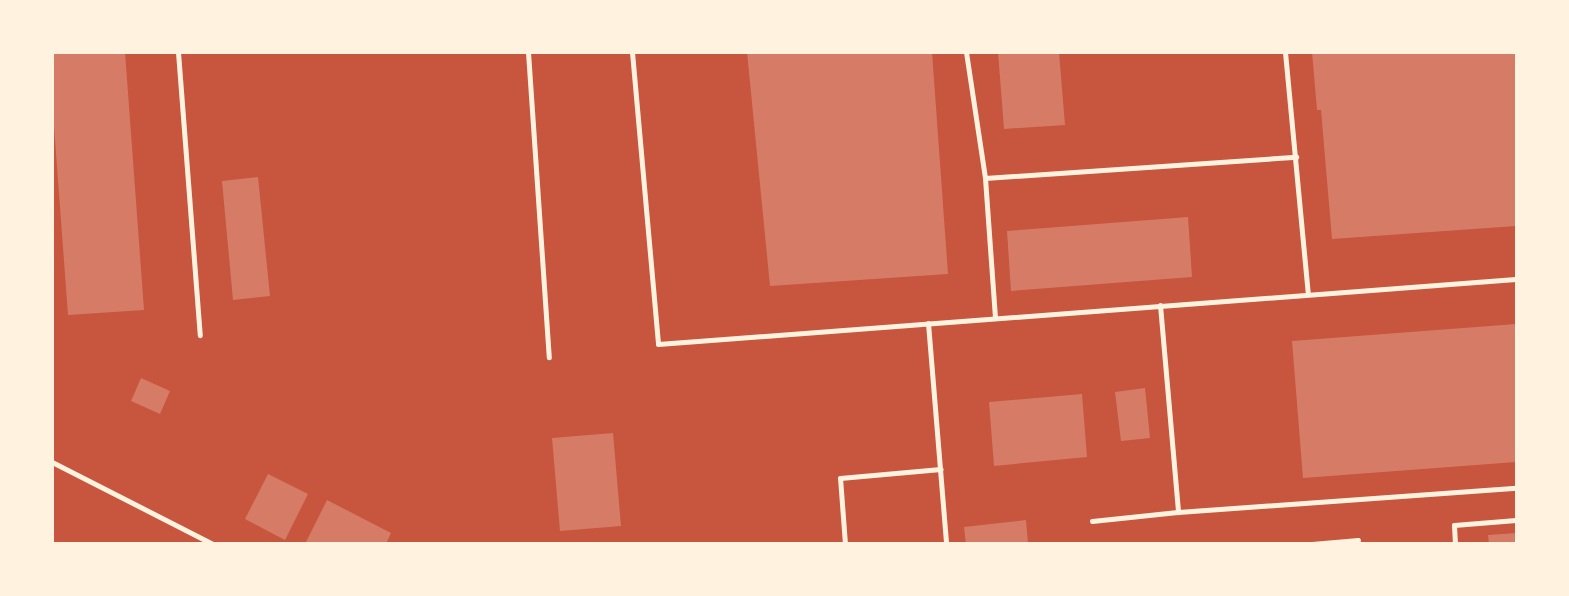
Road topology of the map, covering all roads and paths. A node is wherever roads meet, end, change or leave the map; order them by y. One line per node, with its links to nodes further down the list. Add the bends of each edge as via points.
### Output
1 (178, 52): 13 (lane)
2 (528, 52): 14 (lane)
3 (632, 52): 12 (lane, via 658,344)
4 (966, 52): 7 (lane)
5 (1285, 52): 6 (lane)
6 (1296, 157): 7 (lane); 9 (lane)
7 (985, 178): 11 (lane)
8 (1517, 279): 9 (lane)
9 (1308, 294): 10 (lane)
10 (1160, 305): 11 (lane); 18 (lane)
11 (995, 317): 12 (lane)
12 (928, 323): 16 (lane)
13 (200, 335)
14 (550, 357)
15 (52, 463): 21 (lane)
16 (941, 469): 22 (lane, via 840,478); 23 (lane)
17 (1517, 488): 18 (lane)
18 (1178, 512): 20 (lane)
19 (1517, 520): 26 (lane, via 1454,525)
20 (1092, 522)
21 (213, 544)
22 (845, 544)
23 (946, 544)
24 (1312, 544): 25 (path, via 1358,540)
25 (1358, 544)
26 (1455, 544)

